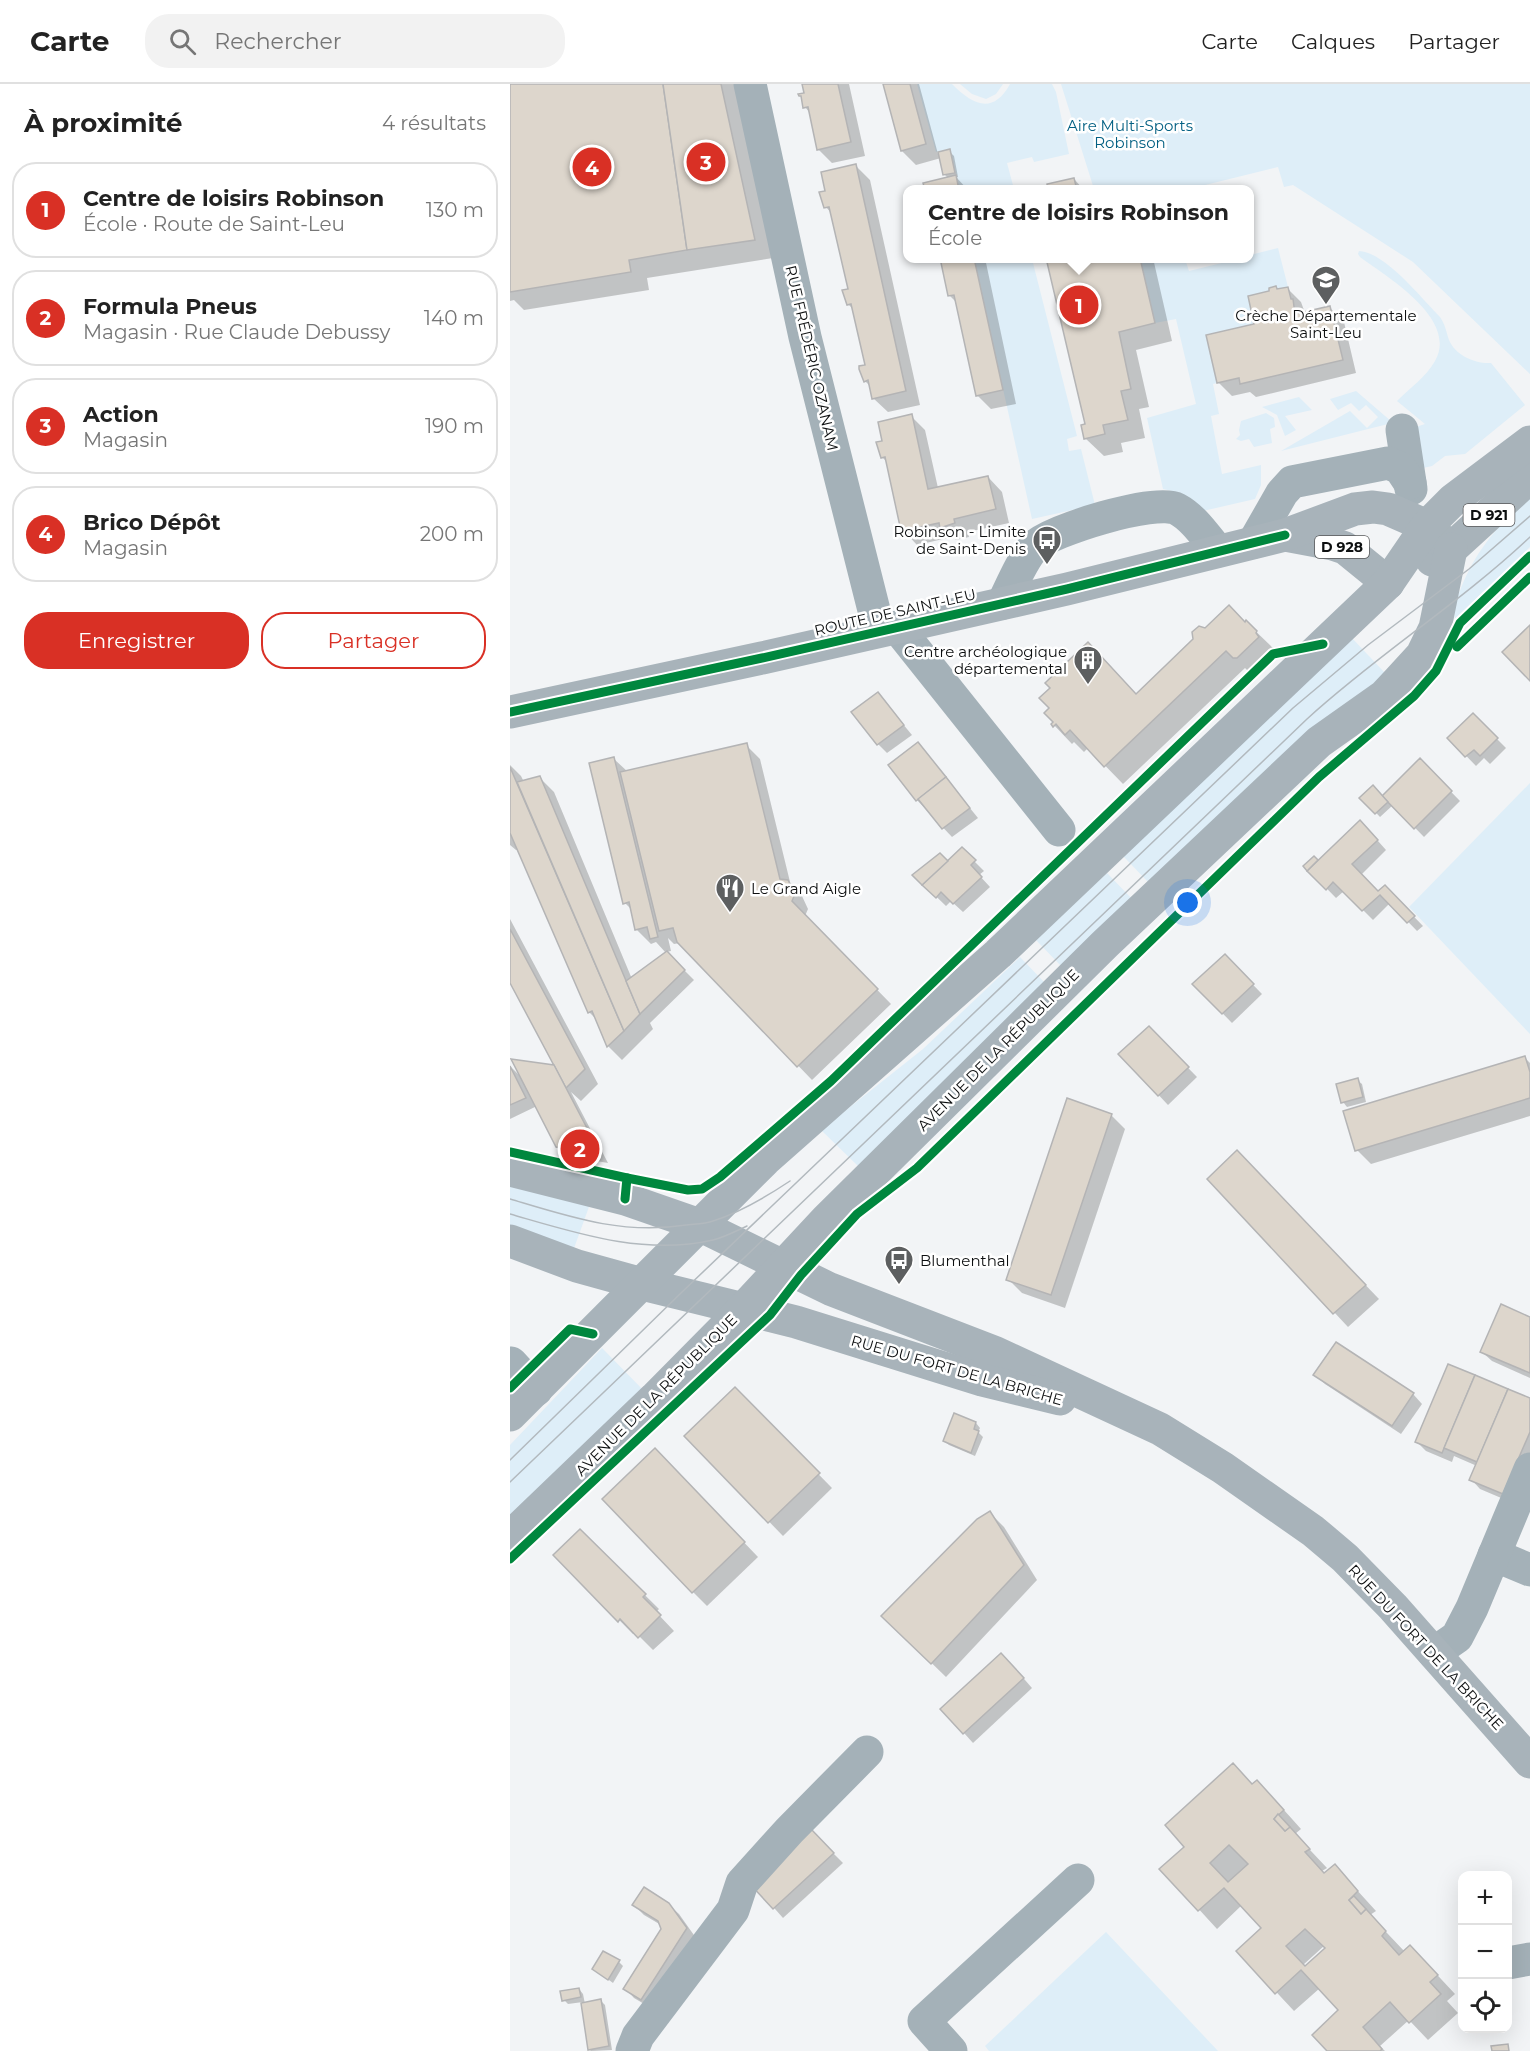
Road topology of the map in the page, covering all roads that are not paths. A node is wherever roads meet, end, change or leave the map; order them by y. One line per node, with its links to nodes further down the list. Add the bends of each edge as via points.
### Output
1 (750, 84): 12 (street, RUE FRÉDÉRIC OZANAM, via 805,337)
2 (1402, 430): 5 (street)
3 (1530, 442): 6 (main road, D 921)
4 (1528, 478): 8 (main road, D 921)
5 (1410, 483): 6 (street); 7 (street, via 1400,468 1388,463 1292,482 1282,494)
6 (1421, 523): 7 (main road, ROUTE DE SAINT-LEU / D 928, via 1388,509 1362,508); 8 (main road); 10 (main road, D 921)
7 (1269, 538): 9 (main road, ROUTE DE SAINT-LEU / D 928); 10 (main road, ROUTE DE SAINT-LEU / D 928, via 1345,548)
8 (1451, 549): 10 (main road); 18 (main road, AVENUE DE LA RÉPUBLIQUE, via 1435,628 1422,655 1399,680 1384,696 1319,742 1113,936)
9 (1218, 551): 11 (main road, ROUTE DE SAINT-LEU / D 928); 11 (street, via 1192,521 1170,506 1084,523 1049,536 1033,548)
10 (1388, 583): 16 (main road, D 921, via 998,954 783,1143)
11 (1003, 603): 12 (main road, ROUTE DE SAINT-LEU / D 928)
12 (888, 628): 13 (main road, ROUTE DE SAINT-LEU / D 928); 14 (street)
13 (517, 710)
14 (1059, 830)
15 (510, 1170): 16 (main road, RUE DU FORT DE LA BRICHE, via 625,1199)
16 (700, 1225): 18 (main road, RUE DU FORT DE LA BRICHE); 19 (main road, D 921)
17 (510, 1241): 19 (main road, RUE DU FORT DE LA BRICHE, via 577,1266)
18 (784, 1266): 20 (main road, AVENUE DE LA RÉPUBLIQUE); 24 (main road, RUE DU FORT DE LA BRICHE, via 830,1289 996,1353)
19 (642, 1284): 20 (main road, RUE DU FORT DE LA BRICHE); 22 (main road, D 921)
20 (744, 1308): 24 (main road, RUE DU FORT DE LA BRICHE, via 982,1380); 26 (main road, AVENUE DE LA RÉPUBLIQUE)
21 (511, 1363): 22 (street)
22 (536, 1390): 23 (main road, D 921)
23 (510, 1415)
24 (1138, 1419): 29 (main road, RUE DU FORT DE LA BRICHE, via 1183,1442 1313,1531 1371,1582)
25 (1530, 1469): 27 (street)
26 (510, 1537)
27 (1494, 1555): 28 (street); 29 (street, via 1457,1637)
28 (1530, 1570)
29 (1434, 1653): 31 (main road, RUE DU FORT DE LA BRICHE)
30 (867, 1752): 35 (street, via 742,1883 734,1910 638,2036)
31 (1530, 1762)
32 (1078, 1880): 36 (street, via 924,2021)
33 (1530, 1959): 34 (street)
34 (1512, 1962)
35 (632, 2051)
36 (951, 2051)

